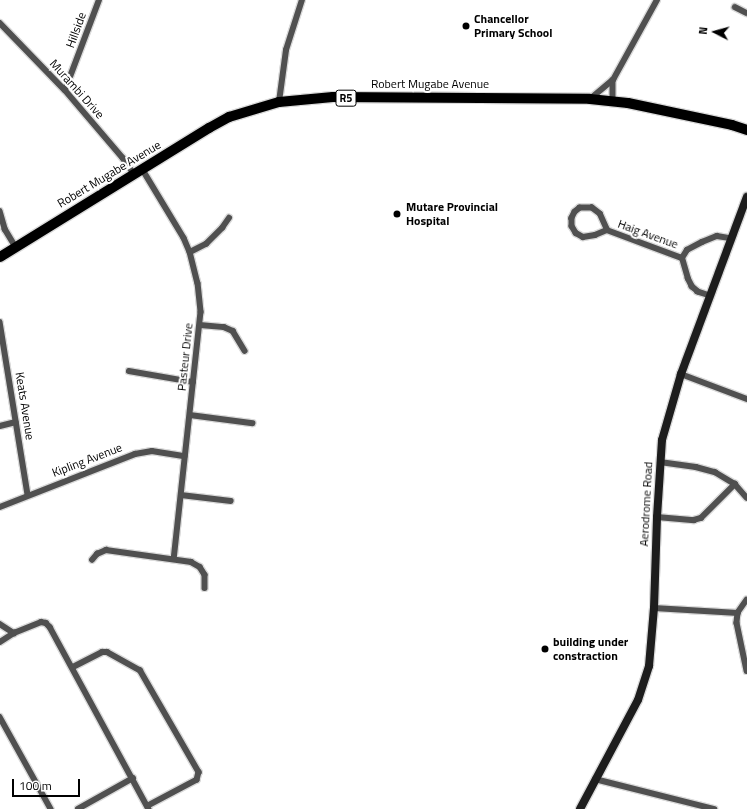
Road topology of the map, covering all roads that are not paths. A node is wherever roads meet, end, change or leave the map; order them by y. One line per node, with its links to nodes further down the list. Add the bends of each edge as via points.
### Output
1 (99, 0): 8 (street, Hillside)
2 (302, 0): 11 (street, via 286,50)
3 (657, 0): 7 (street)
4 (735, 7): 5 (street)
5 (747, 13)
6 (0, 23): 8 (street, Murambi Drive)
7 (613, 80): 9 (street); 10 (street)
8 (65, 90): 15 (street, Murambi Drive)
9 (590, 99): 10 (highway, Robert Mugabe Avenue / R5); 11 (highway, Robert Mugabe Avenue / R5, via 333,97)
10 (613, 100): 13 (highway, Robert Mugabe Avenue / R5)
11 (279, 102): 15 (highway, Robert Mugabe Avenue / R5, via 229,117)
12 (747, 123): 13 (highway, Robert Mugabe Avenue / R5)
13 (732, 125): 14 (highway, Robert Mugabe Avenue / R5)
14 (747, 130)
15 (138, 172): 21 (highway, Robert Mugabe Avenue / R5); 22 (street, Pasteur Drive, via 184,238)
16 (747, 198): 20 (street, Aerodrome Road)
17 (0, 211): 21 (street, via 5,229)
18 (229, 218): 22 (street, via 206,244)
19 (607, 230): 19 (street, Haig Avenue, via 583,237 576,233 572,226 572,218 580,208 592,208 600,214); 24 (street, Haig Avenue)
20 (730, 238): 24 (street, via 717,236 702,242 687,250); 25 (street, Aerodrome Road)
21 (16, 247): 23 (highway, Robert Mugabe Avenue / R5)
22 (190, 252): 27 (street, Pasteur Drive, via 198,283)
23 (0, 257)
24 (682, 258): 25 (street, via 692,287)
25 (710, 296): 31 (street, Aerodrome Road)
26 (0, 322): 28 (street, Keats Avenue)
27 (200, 325): 29 (street, via 224,326 233,331); 32 (street, Pasteur Drive)
28 (2, 351): 35 (street, Keats Avenue)
29 (244, 351)
30 (129, 371): 32 (street)
31 (681, 374): 33 (street); 39 (street, Aerodrome Road, via 662,440)
32 (194, 382): 34 (street, Pasteur Drive)
33 (747, 399)
34 (190, 414): 36 (street); 38 (street, Pasteur Drive)
35 (16, 422): 37 (street); 41 (street, Keats Avenue)
36 (252, 423)
37 (0, 426)
38 (185, 456): 41 (street, Kipling Avenue, via 152,451 135,454); 42 (street, Pasteur Drive)
39 (660, 462): 40 (street, via 715,472); 46 (street, Aerodrome Road)
40 (735, 484): 43 (street); 46 (street, via 701,518 694,520)
41 (28, 494): 45 (street, Kipling Avenue)
42 (181, 495): 44 (street); 47 (street, Pasteur Drive)
43 (747, 498)
44 (231, 501)
45 (0, 507)
46 (657, 517): 51 (street, Aerodrome Road)
47 (174, 559): 48 (street, via 106,550); 49 (street, via 191,562 200,567 205,575)
48 (92, 560)
49 (205, 588)
50 (747, 600): 52 (street)
51 (654, 608): 52 (street); 60 (street, Aerodrome Road, via 649,666 638,700)
52 (738, 613): 57 (street, via 737,623)
53 (0, 624): 54 (street)
54 (14, 633): 55 (street); 56 (street, via 41,622 46,623)
55 (0, 642)
56 (73, 667): 59 (street); 61 (street, via 102,652 107,652 140,670 199,772 197,780)
57 (747, 671)
58 (0, 717): 62 (street)
59 (133, 778): 61 (street); 63 (street)
60 (595, 779): 64 (street, Aerodrome Road); 65 (street)
61 (148, 807)
62 (51, 809)
63 (78, 809)
64 (580, 809)
65 (714, 809)

